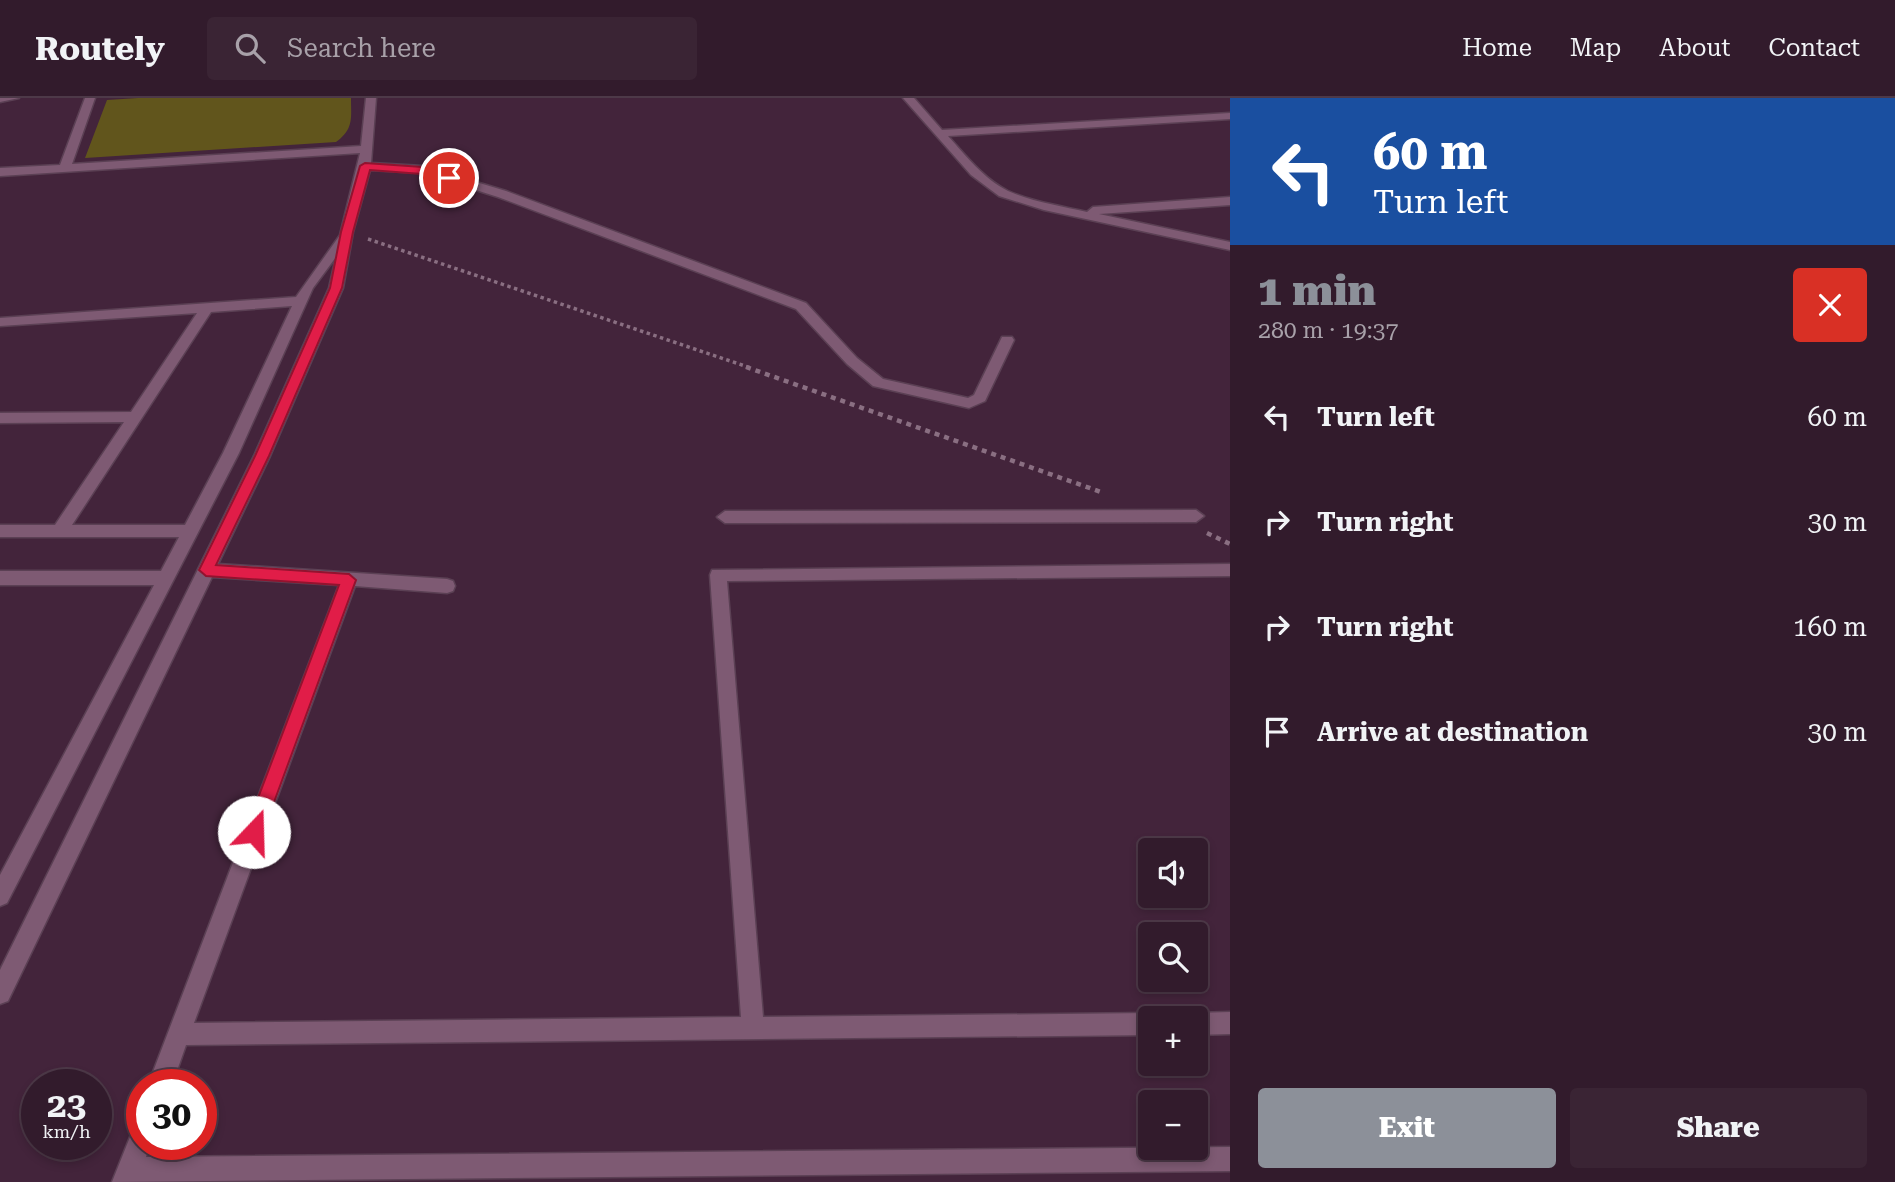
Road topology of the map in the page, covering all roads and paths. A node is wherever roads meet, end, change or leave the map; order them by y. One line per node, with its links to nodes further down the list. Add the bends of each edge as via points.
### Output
1 (14, 98): 5 (street)
2 (90, 98): 10 (street)
3 (371, 98): 8 (street)
4 (908, 98): 7 (street)
5 (0, 99)
6 (1230, 117): 7 (street)
7 (942, 133): 13 (street, via 993,187 1028,202)
8 (367, 149): 9 (street); 10 (street)
9 (365, 166): 14 (street); 19 (street, via 423,170 502,194 802,306 878,383 969,403 980,398)
10 (65, 168): 11 (street)
11 (0, 172)
12 (1230, 201): 13 (street)
13 (1076, 212): 15 (street)
14 (347, 232): 16 (street); 22 (path); 30 (street, via 336,288)
15 (1230, 246)
16 (302, 301): 17 (street); 28 (street)
17 (207, 307): 18 (street); 20 (street)
18 (0, 322)
19 (1007, 340)
20 (135, 417): 21 (street); 27 (street)
21 (0, 418)
22 (1105, 494)
23 (1169, 516): 24 (street); 25 (street); 29 (path)
24 (1196, 516)
25 (725, 517)
26 (0, 531): 27 (street)
27 (60, 531): 28 (street)
28 (190, 531): 33 (street)
29 (1230, 544)
30 (206, 570): 34 (street); 37 (street)
31 (1230, 570): 41 (street, via 718,575)
32 (0, 578): 33 (street)
33 (165, 578): 36 (street)
34 (349, 580): 35 (street); 42 (street)
35 (447, 586)
36 (0, 896)
37 (0, 993)
38 (1230, 1023): 40 (street)
39 (1138, 1024): 41 (street)
40 (1208, 1024)
41 (753, 1028): 42 (street)
42 (179, 1034): 43 (street)
43 (166, 1069)
44 (1230, 1159): 45 (street)
45 (127, 1175)

